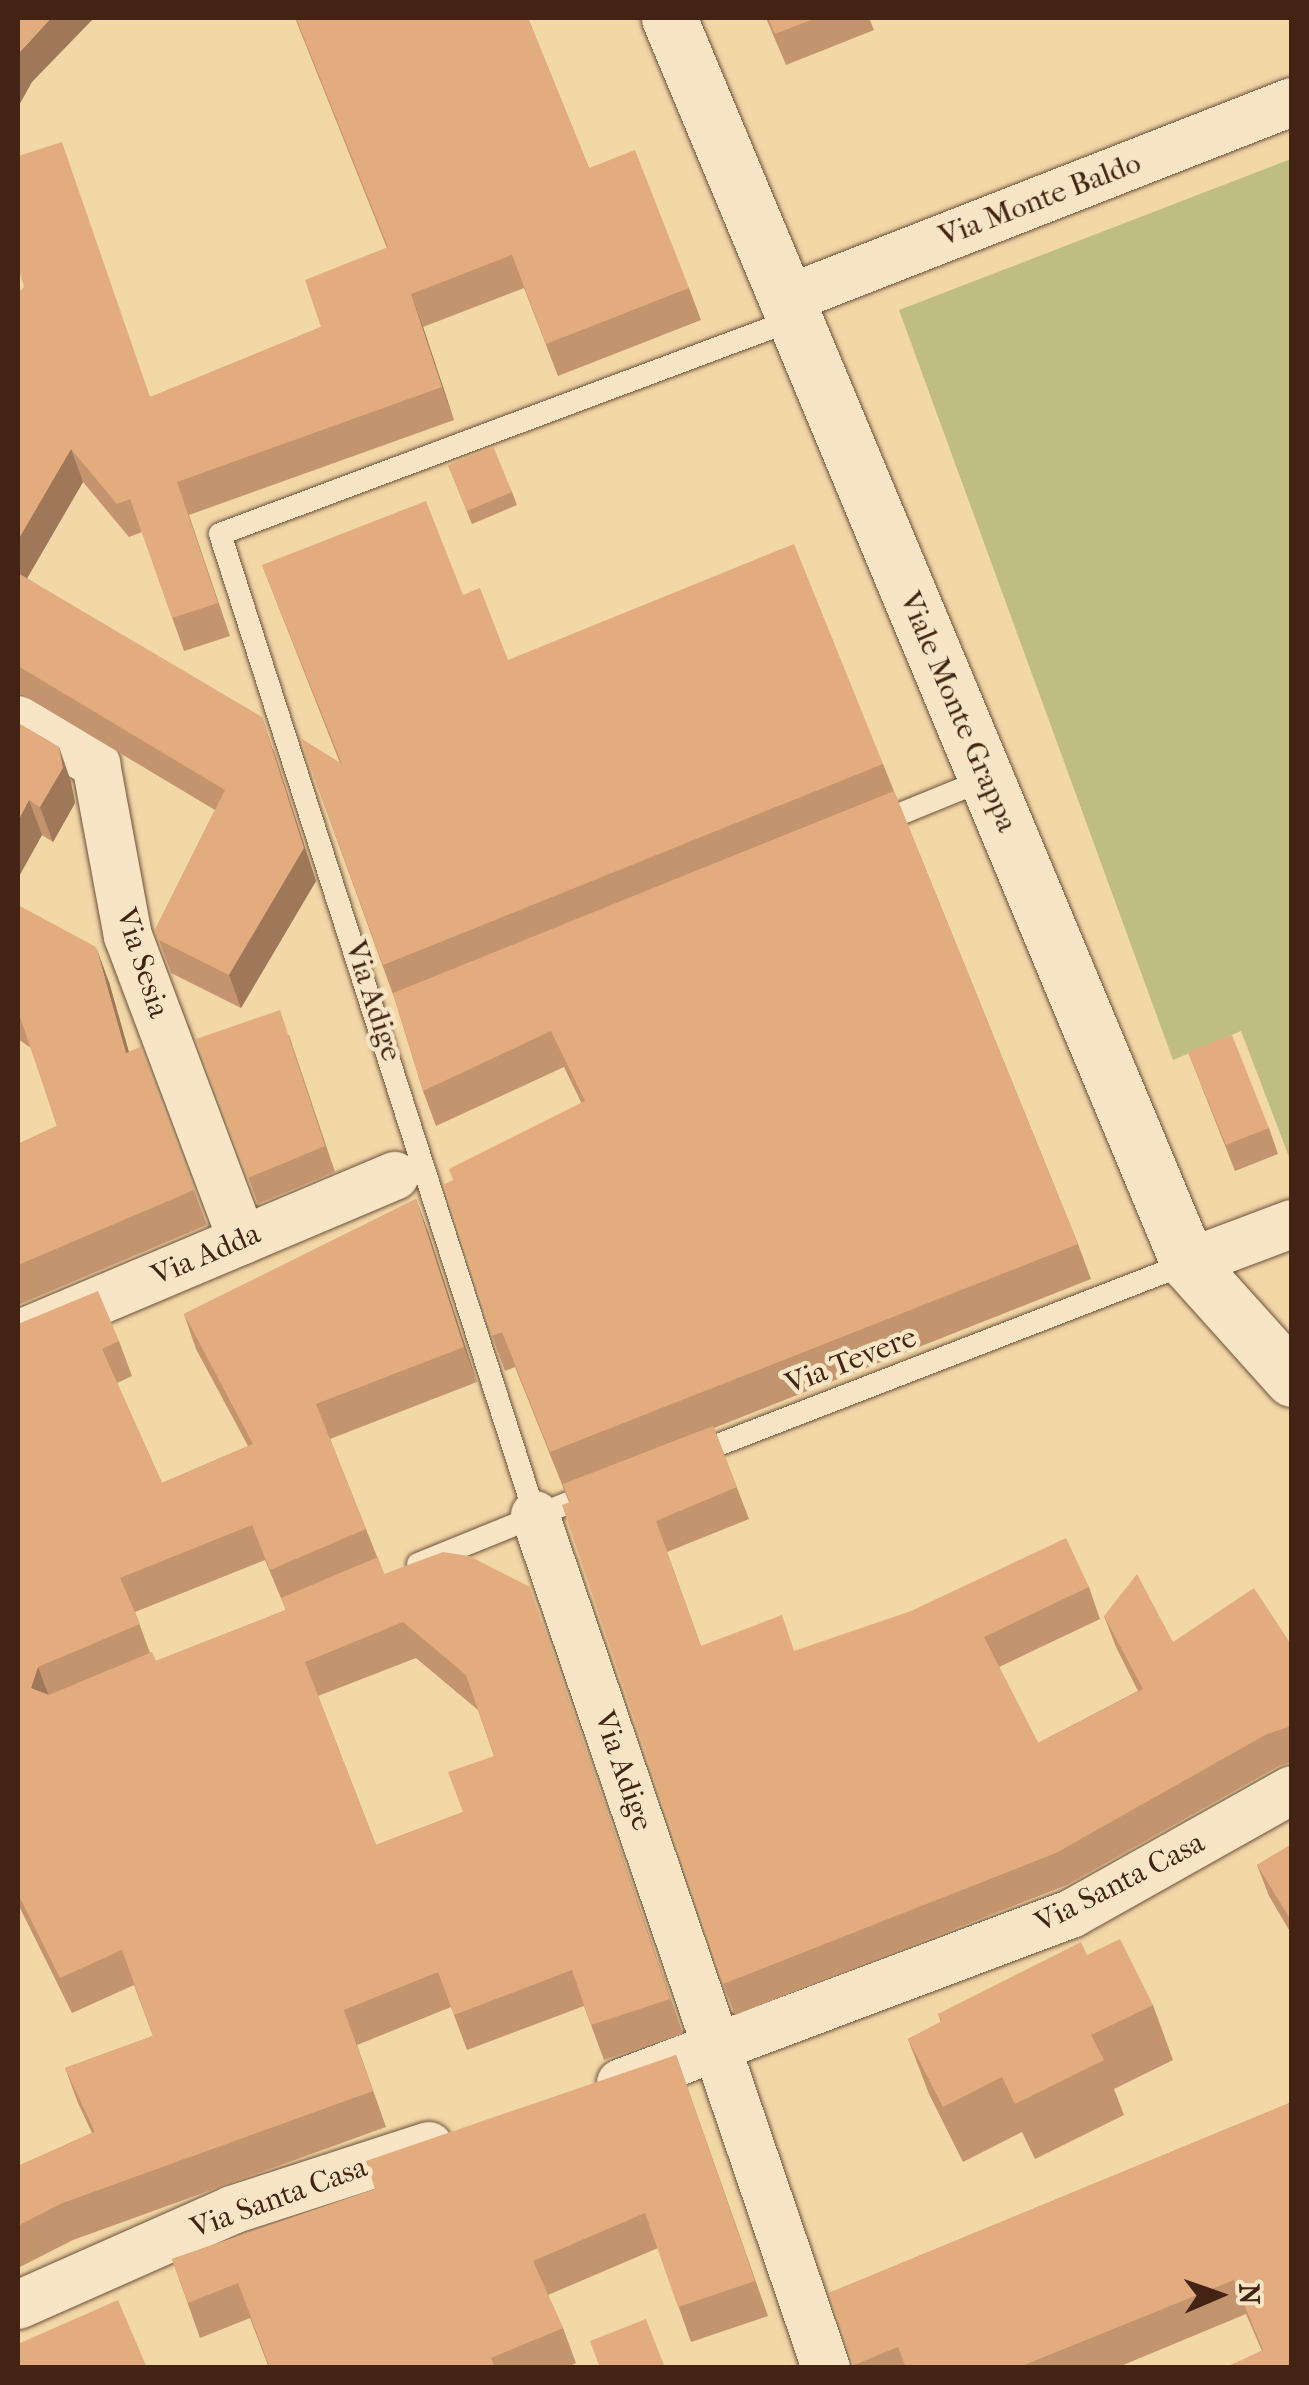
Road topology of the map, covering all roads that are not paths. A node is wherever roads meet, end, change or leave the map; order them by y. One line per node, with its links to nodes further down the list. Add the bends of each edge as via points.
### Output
1 (668, 18): 3 (street, Viale Monte Grappa)
2 (1292, 102): 3 (street, Via Monte Baldo)
3 (792, 309): 5 (street, Viale Monte Grappa); 15 (lane, Via Adige, via 220,534 390,1020)
4 (18, 720): 9 (street, Via Sesia, via 96,764 128,936)
5 (986, 779): 6 (lane); 10 (street, Viale Monte Grappa)
6 (858, 831)
7 (395, 1176): 9 (street, Via Adda)
8 (1292, 1224): 10 (street)
9 (242, 1240): 11 (street, Via Adda)
10 (1188, 1263): 12 (street, Viale Monte Grappa); 13 (lane, Via Tevere)
11 (18, 1336)
12 (1292, 1379)
13 (666, 1465)
14 (610, 1486): 15 (lane)
15 (536, 1515): 16 (lane); 18 (street, Via Adige)
16 (388, 1577)
17 (1292, 1790): 18 (street, Via Santa Casa, via 1070,1914)
18 (719, 2051): 19 (street, Via Santa Casa); 22 (street)
19 (569, 2100)
20 (475, 2131): 21 (street, Via Santa Casa, via 232,2210)
21 (18, 2306)
22 (826, 2368)

